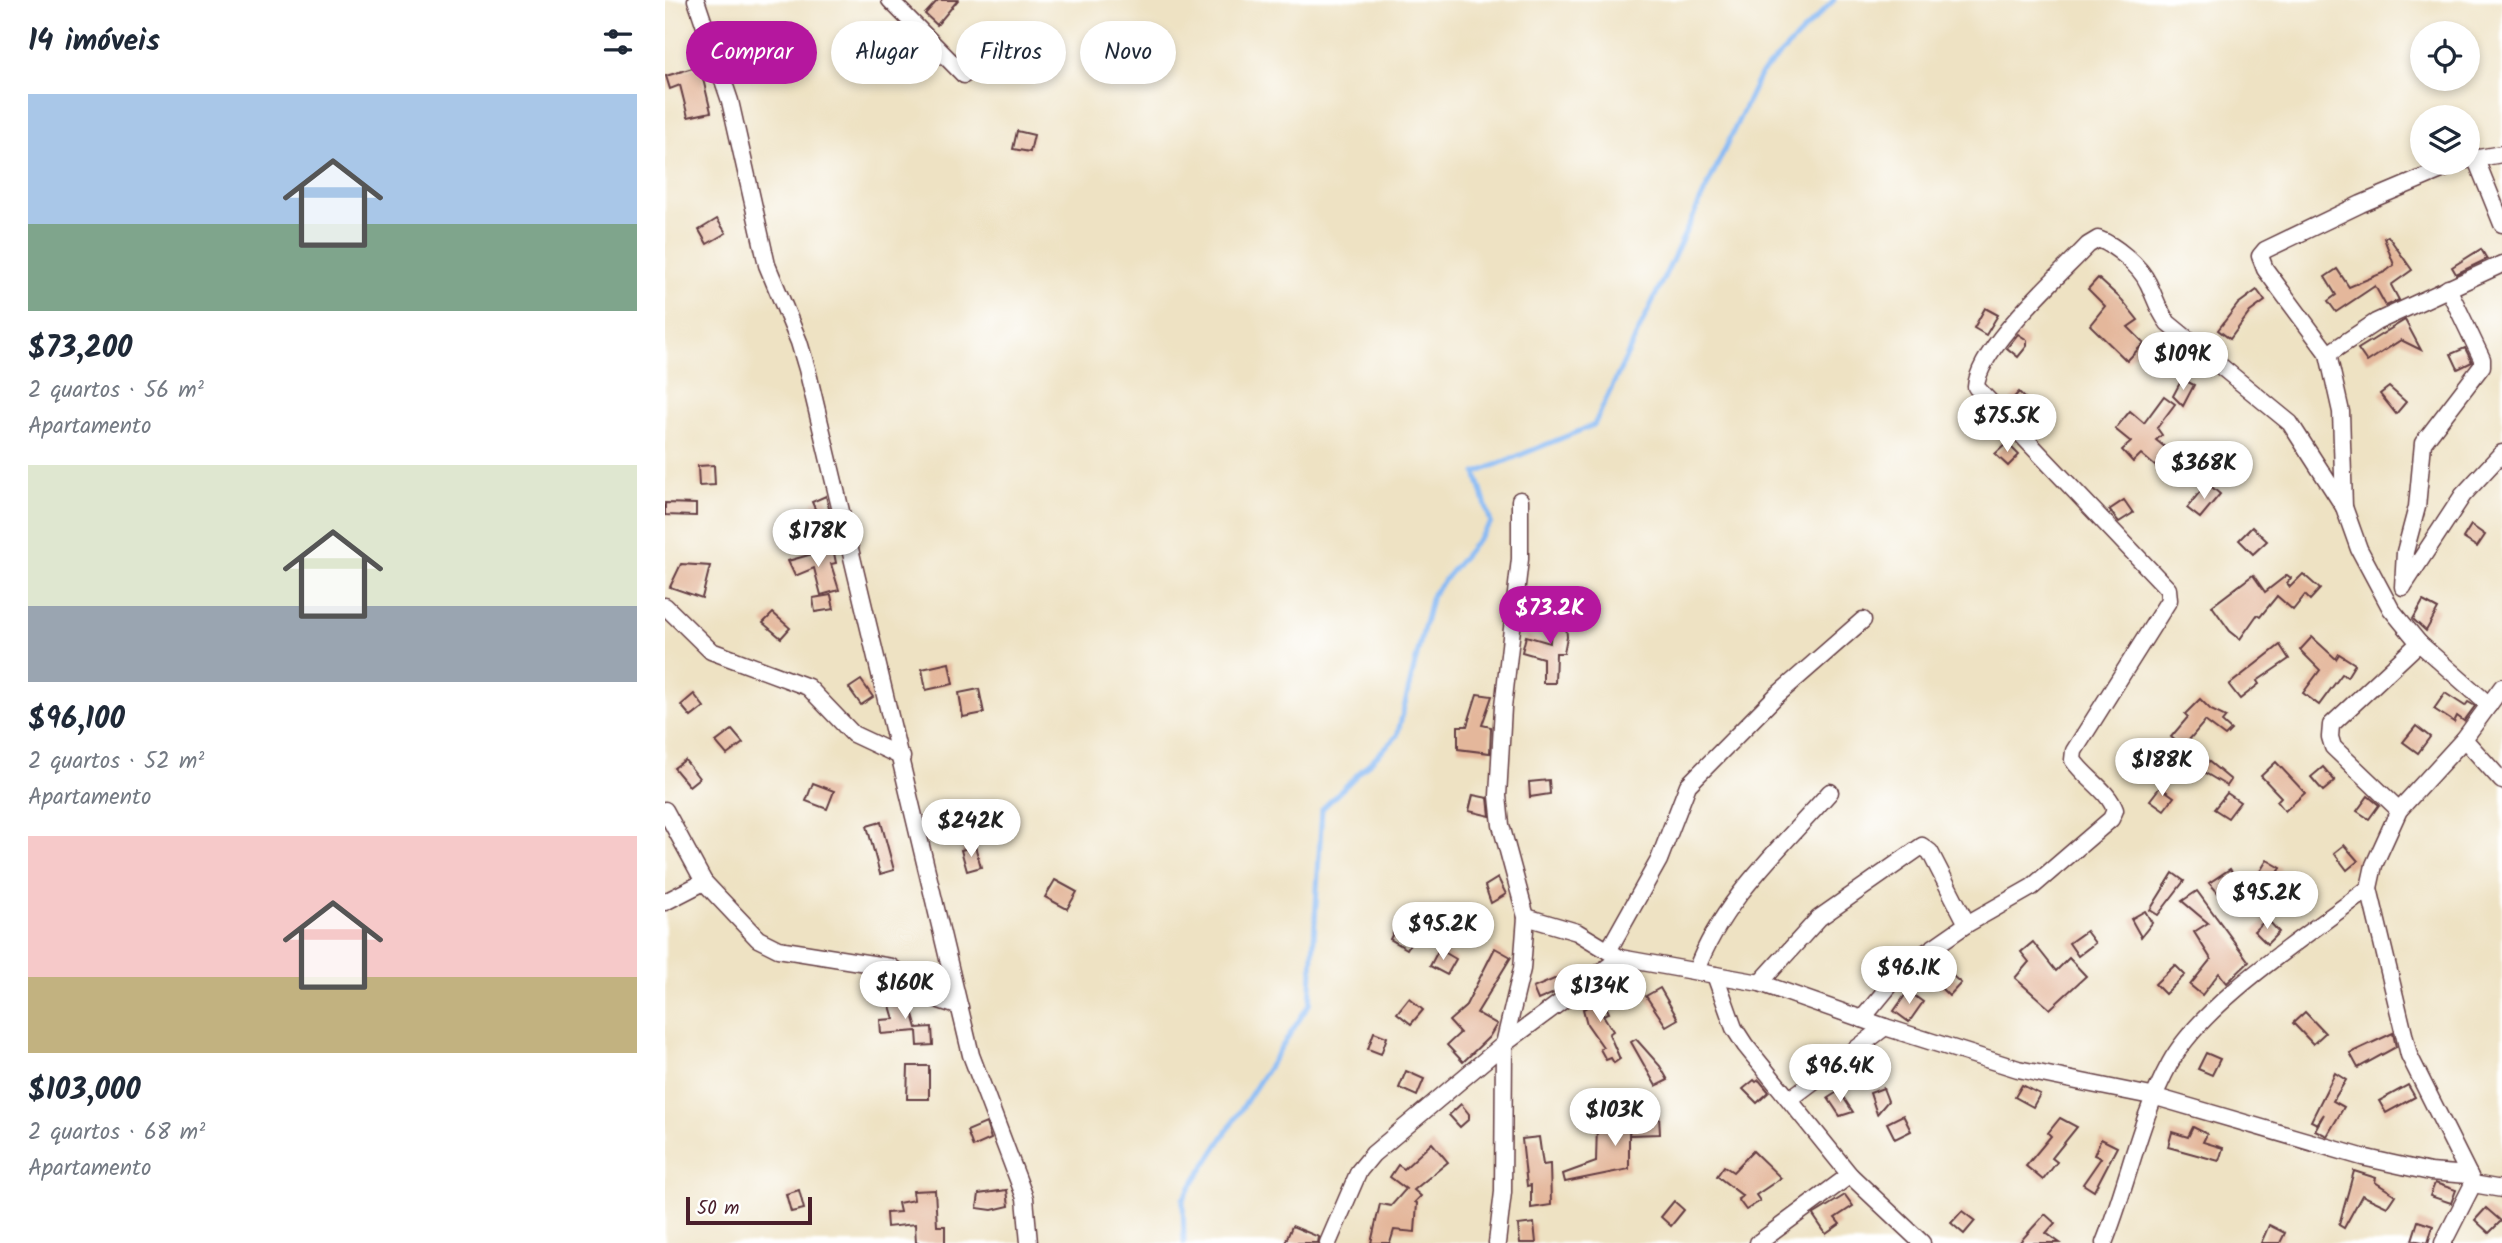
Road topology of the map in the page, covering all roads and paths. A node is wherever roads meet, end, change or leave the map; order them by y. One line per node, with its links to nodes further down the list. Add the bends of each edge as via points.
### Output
1 (696, 0): 23 (street, via 730,101 767,265 807,369 871,647)
2 (890, 0): 3 (street)
3 (956, 67)
4 (2502, 154): 5 (street)
5 (2480, 157)
6 (2430, 175): 11 (street, via 2260,256)
7 (2479, 175): 8 (street)
8 (2502, 224)
9 (2502, 264): 10 (street)
10 (2448, 288): 11 (street, via 2376,322); 15 (street, via 2482,366 2423,443)
11 (2328, 354): 14 (street, via 2341,412)
12 (2502, 453): 15 (street, via 2463,495)
13 (1520, 500): 31 (street, via 1520,559 1498,796 1500,825)
14 (2344, 507): 17 (street, via 2358,549); 32 (street, via 2290,423 2168,323 2144,275 2108,242 2098,239 2088,245 2006,330 1976,387 2168,589 2169,600 2074,751 2078,768 2112,801 2111,819 2032,887)
15 (2403, 587): 17 (street)
16 (665, 606): 23 (street, via 711,650 808,687 853,734)
17 (2391, 608): 19 (street)
18 (1863, 620): 33 (street, via 1776,696 1688,785 1659,860)
19 (2419, 643): 21 (street); 27 (street, via 2332,725 2330,737 2333,747)
20 (2502, 687): 21 (street)
21 (2489, 705): 22 (street)
22 (2464, 739): 24 (street); 27 (street)
23 (902, 757): 37 (street)
24 (2502, 781)
25 (1830, 792): 34 (street, via 1732,904 1707,943)
26 (665, 810): 28 (street)
27 (2399, 810): 29 (street, via 2374,865)
28 (704, 882): 30 (street); 37 (street, via 758,939 778,949 891,967 936,999)
29 (2369, 888): 41 (street, via 2203,1020 2170,1064); 44 (street, via 2409,1055)
30 (665, 902)
31 (1526, 917): 33 (street, via 1568,928); 40 (street, via 1522,969)
32 (1968, 923): 36 (street, via 1930,852 1922,846 1819,918); 38 (street, via 1905,967)
33 (1614, 954): 34 (street); 40 (street)
34 (1696, 971): 35 (street)
35 (1715, 975): 36 (street); 42 (street, via 1734,1028)
36 (1760, 983): 38 (street)
37 (960, 1007): 47 (street, via 980,1083 1025,1198)
38 (1863, 1019): 39 (street)
39 (1885, 1027): 41 (street, via 2018,1069); 42 (street)
40 (1504, 1044): 48 (street, via 1373,1154 1359,1171); 49 (street, via 1503,1192)
41 (2156, 1097): 44 (street, via 2362,1157); 52 (street, via 2132,1152)
42 (1790, 1099): 43 (street)
43 (1850, 1175): 50 (street); 51 (street)
44 (2471, 1179): 45 (street); 46 (street)
45 (2502, 1189)
46 (2447, 1241)
47 (1029, 1243)
48 (1328, 1243)
49 (1497, 1243)
50 (1758, 1243)
51 (1922, 1243)
52 (2104, 1243)

